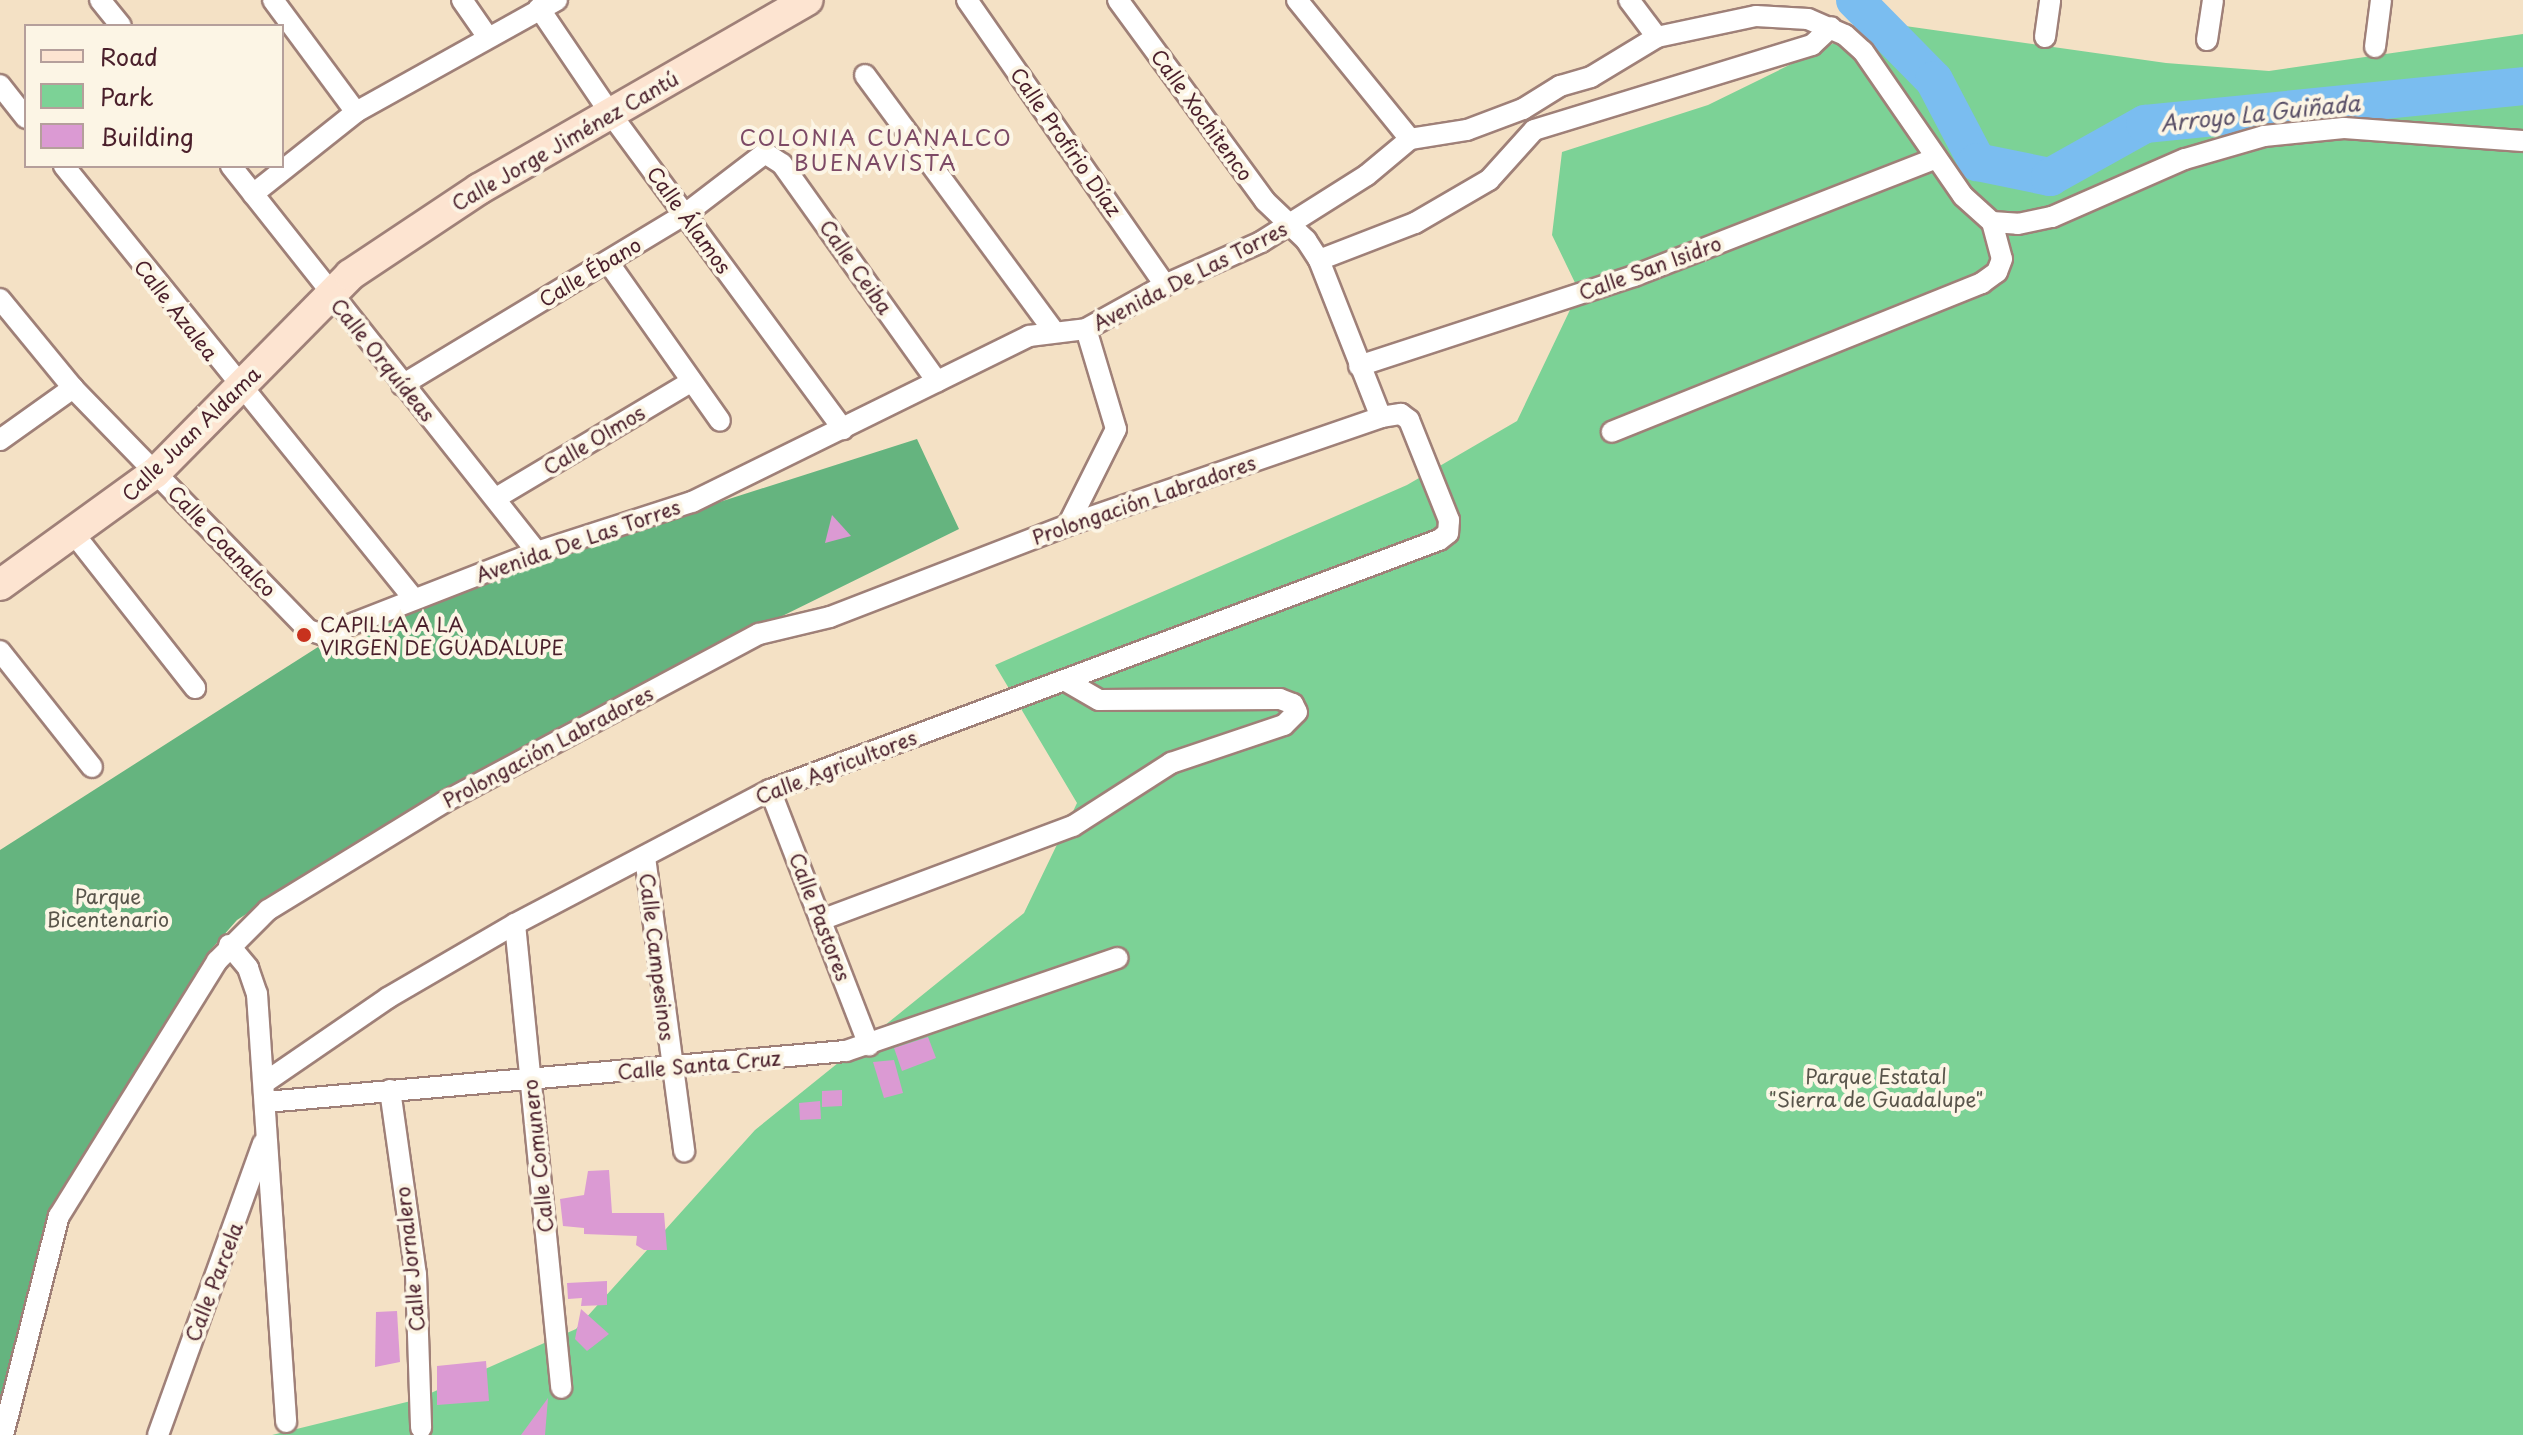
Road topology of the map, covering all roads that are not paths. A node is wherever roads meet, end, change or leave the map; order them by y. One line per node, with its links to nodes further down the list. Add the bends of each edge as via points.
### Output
1 (100, 0): 13 (street)
2 (273, 0): 23 (street)
3 (462, 0): 15 (street)
4 (808, 0): 24 (street, Calle Jorge Jiménez Cantú)
5 (967, 0): 39 (street, Calle Profirio Díaz)
6 (1118, 0): 36 (street, Calle Xochitenco, via 1265,201)
7 (1297, 0): 27 (street)
8 (1629, 0): 16 (street)
9 (2050, 0): 17 (street)
10 (2213, 0): 18 (street)
11 (2381, 0): 19 (street)
12 (548, 4): 15 (street); 24 (street, Calle Álamos)
13 (119, 24)
14 (1831, 27): 16 (street, Avenida De Las Torres, via 1808,19 1756,16); 26 (street, via 1812,45); 30 (street, via 1863,51)
15 (487, 36): 23 (street)
16 (1657, 37): 22 (street, Avenida De Las Torres)
17 (2045, 37)
18 (2207, 40)
19 (2375, 47)
20 (865, 75): 43 (street)
21 (0, 85): 25 (street)
22 (1523, 109): 26 (street); 27 (street, Avenida De Las Torres, via 1467,130)
23 (356, 112): 33 (street)
24 (610, 113): 34 (street, Calle Álamos); 40 (street, Calle Jorge Jiménez Cantú, via 406,235)
25 (24, 115)
26 (1534, 130): 37 (street, via 1489,180 1415,223)
27 (1410, 139): 36 (street, Avenida De Las Torres)
28 (2523, 141): 35 (street, via 2344,128 2264,136 2185,159 2052,217 2018,224)
29 (772, 154): 34 (street, Calle Ébano, via 759,157); 46 (street, Calle Ceiba)
30 (1936, 158): 35 (street, via 1963,196); 44 (street, Calle San Isidro, via 1634,276)
31 (66, 168): 49 (street, Calle Azalea)
32 (233, 168): 33 (street, Calle Orquídeas)
33 (253, 194): 40 (street, Calle Orquídeas)
34 (684, 215): 38 (street, Calle Ébano); 52 (street, Calle Álamos)
35 (1992, 222): 53 (street, via 2002,259 1997,272 1982,283)
36 (1291, 224): 37 (street, Calle Xochitenco); 39 (street, Avenida De Las Torres)
37 (1319, 260): 44 (street, Calle Xochitenco)
38 (608, 262): 45 (street); 47 (street, Calle Ébano)
39 (1165, 285): 42 (street, Avenida De Las Torres)
40 (329, 294): 47 (street, Calle Orquídeas); 49 (street, Calle Juan Aldama)
41 (0, 299): 48 (street, Calle Coanalco)
42 (1086, 329): 43 (street, Avenida De Las Torres); 57 (street, via 1116,429)
43 (1053, 330): 46 (street, Avenida De Las Torres, via 1029,336)
44 (1359, 366): 50 (street, Calle Xochitenco)
45 (692, 381): 51 (street); 56 (street, Calle Olmos)
46 (937, 381): 52 (street, Avenida De Las Torres)
47 (402, 385): 56 (street, Calle Orquídeas)
48 (73, 388): 54 (street); 55 (street, Calle Coanalco)
49 (239, 389): 55 (street, Calle Juan Aldama); 62 (street, Calle Azalea)
50 (1381, 417): 57 (street, Prolongación Labradores); 58 (street, Prolongación Labradores, via 1404,415 1449,520)
51 (720, 421)
52 (843, 429): 60 (street, Avenida De Las Torres, via 692,502)
53 (1612, 432)
54 (0, 440)
55 (155, 473): 59 (street, Calle Juan Aldama); 63 (street, Calle Coanalco, via 308,630)
56 (496, 498): 60 (street, Calle Orquídeas)
57 (1068, 525): 72 (street, Prolongación Labradores, via 830,617 759,634 444,802 268,910)
58 (1448, 533): 65 (street, Calle Agricultores)
59 (74, 534): 61 (street, Calle Juan Aldama); 66 (street)
60 (537, 552): 62 (street, Avenida De Las Torres)
61 (0, 585)
62 (414, 599): 63 (street, Avenida De Las Torres)
63 (319, 635)
64 (0, 651): 67 (street)
65 (1068, 682): 68 (street, Calle Agricultores); 70 (street, via 1099,700 1280,699 1297,712 1284,725 1171,763 1073,826)
66 (195, 688)
67 (92, 767)
68 (770, 790): 69 (street, Calle Agricultores); 70 (street, Calle Pastores)
69 (645, 857): 71 (street, Calle Agricultores); 75 (street, Calle Campesinos)
70 (821, 920): 74 (street, Calle Pastores)
71 (515, 924): 76 (street, Calle Comunero); 78 (street, Calle Agricultores, via 388,998)
72 (229, 945): 78 (street, via 248,968 257,994); 84 (street, Prolongación Labradores, via 144,1071 59,1216)
73 (1118, 958): 74 (street, Calle Santa Cruz)
74 (869, 1045): 75 (street, Calle Santa Cruz)
75 (671, 1070): 76 (street, Calle Santa Cruz); 80 (street, Calle Campesinos)
76 (530, 1075): 77 (street, Calle Santa Cruz); 81 (street, Calle Comunero)
77 (390, 1090): 78 (street, Calle Santa Cruz); 83 (street, Calle Jornalero, via 416,1274)
78 (265, 1093): 79 (street)
79 (268, 1128): 82 (street); 85 (street, Calle Parcela)
80 (684, 1151)
81 (561, 1388)
82 (286, 1422)
83 (421, 1428)
84 (3, 1435)
85 (158, 1435)

